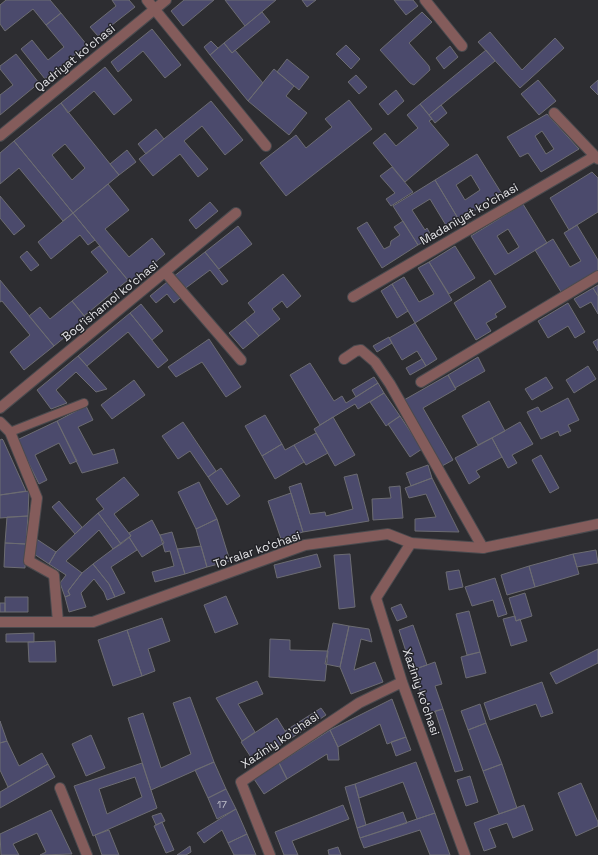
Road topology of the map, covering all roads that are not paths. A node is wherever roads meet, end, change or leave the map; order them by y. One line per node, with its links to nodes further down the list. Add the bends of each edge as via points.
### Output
1 (147, 0): 4 (street)
2 (166, 0): 4 (street, Qadriyat koʻchasi)
3 (425, 0): 5 (street)
4 (155, 9): 7 (street, Qadriyat koʻchasi); 8 (street)
5 (462, 46)
6 (554, 113): 9 (street)
7 (0, 136)
8 (266, 146)
9 (596, 158): 13 (street, Madaniyat ko'chasi)
10 (236, 214): 11 (street, Bogʻishamol koʻchasi)
11 (165, 272): 15 (street); 18 (street, Bogʻishamol koʻchasi)
12 (598, 276): 16 (street)
13 (353, 297)
14 (344, 359): 23 (street, via 361,350 375,362)
15 (241, 360)
16 (421, 382)
17 (84, 403): 20 (lane)
18 (0, 408)
19 (0, 422): 20 (street)
20 (10, 432): 25 (street, via 37,498 29,561 54,576)
21 (598, 524): 23 (street, Toʻralar koʻchasi)
22 (411, 543): 23 (street, Toʻralar koʻchasi); 25 (street, Toʻralar koʻchasi, via 388,534 305,546 93,622); 26 (street, Xaziniy koʻchasi, via 376,598)
23 (483, 548)
24 (0, 622): 25 (street, Toʻralar koʻchasi)
25 (58, 622)
26 (402, 682): 29 (street, Xaziniy ko'chasi, via 360,703 241,782); 30 (street, Xaziniy koʻchasi)
27 (60, 788): 28 (street)
28 (88, 855)
29 (270, 855)
30 (465, 855)

